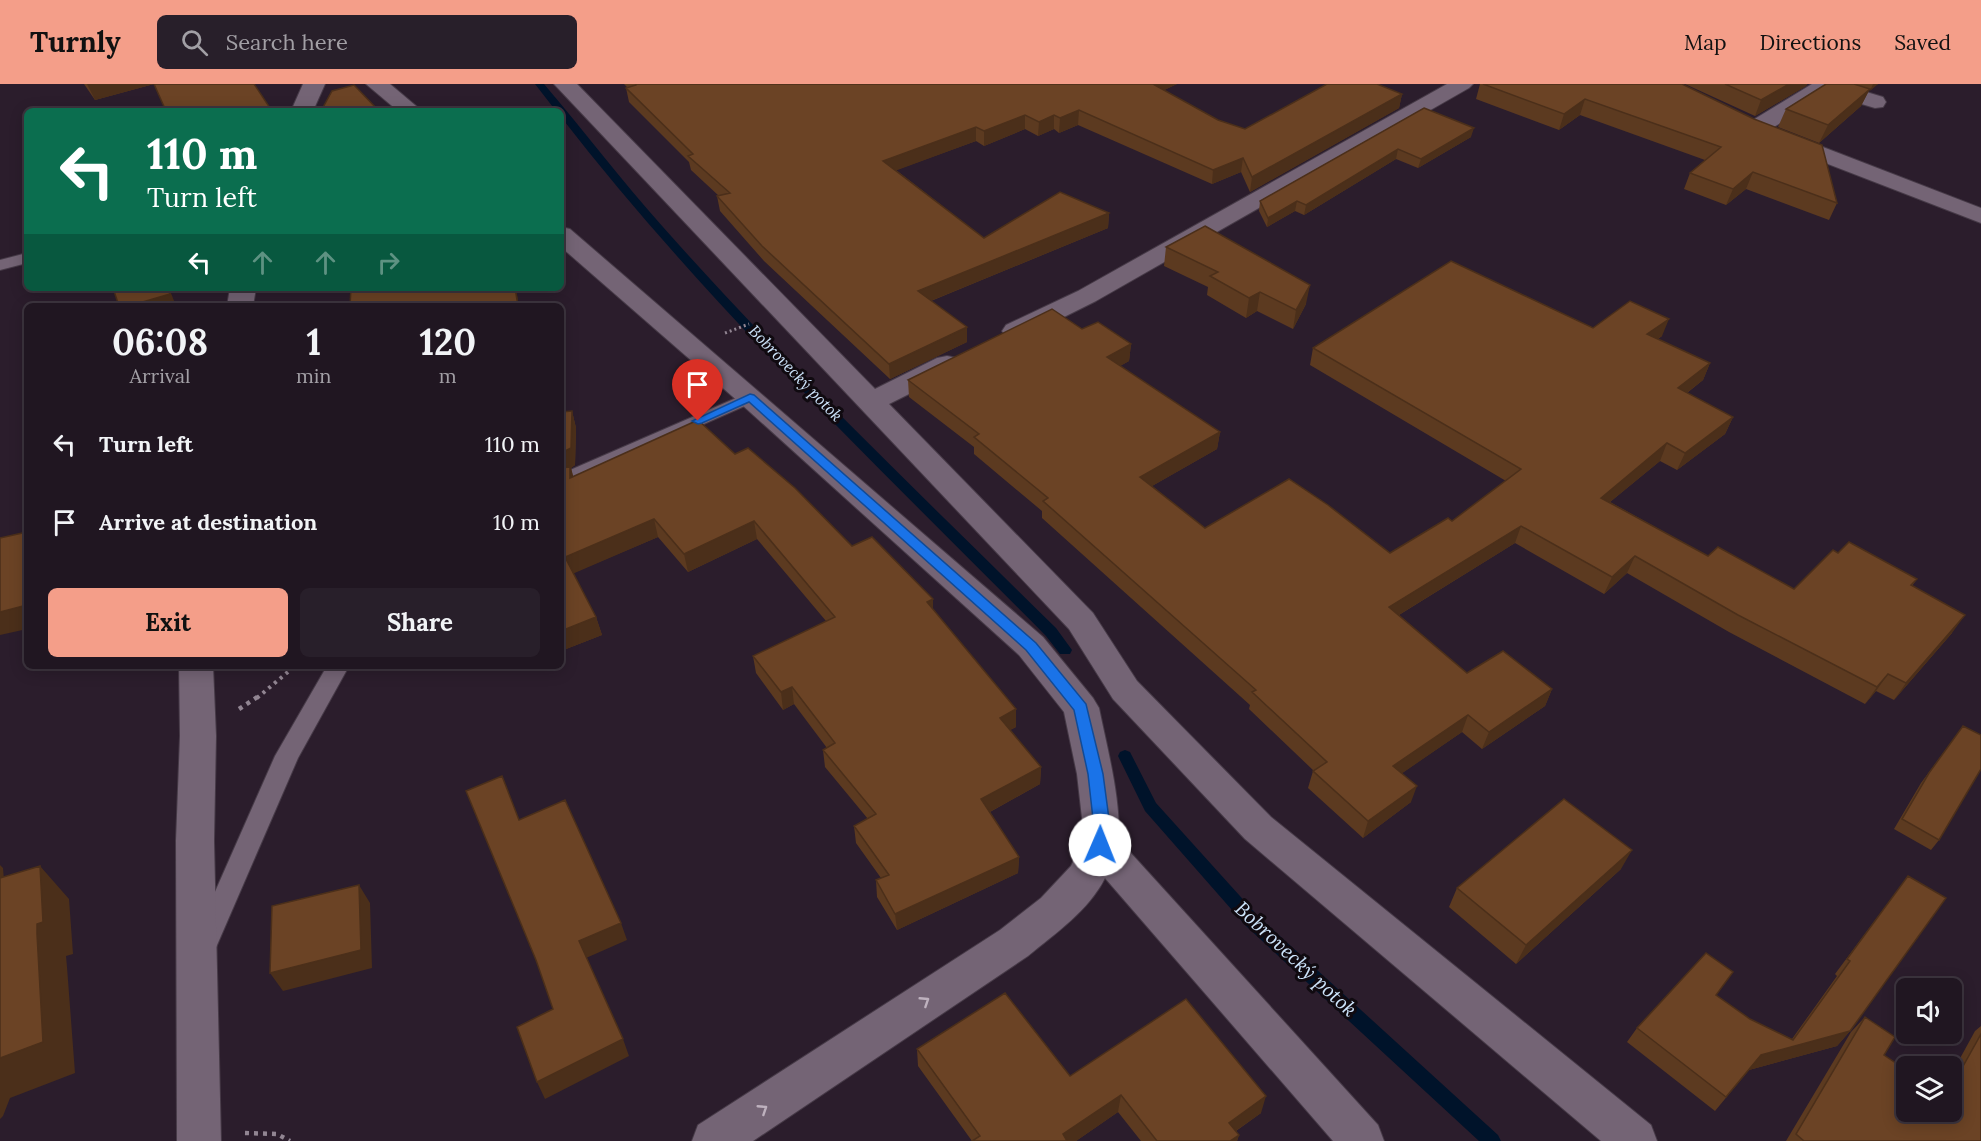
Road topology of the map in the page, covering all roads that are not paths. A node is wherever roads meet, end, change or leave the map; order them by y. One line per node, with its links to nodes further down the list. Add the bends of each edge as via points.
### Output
1 (314, 84): 7 (street)
2 (377, 84): 8 (street)
3 (1462, 84): 16 (street, via 1087,296)
4 (1822, 85): 6 (street); 10 (street)
5 (556, 96): 16 (street)
6 (1875, 102)
7 (303, 108)
8 (407, 108)
9 (1736, 118): 10 (street)
10 (1756, 128): 11 (street)
11 (1981, 216)
12 (564, 237): 15 (street)
13 (24, 259): 14 (lane)
14 (0, 265)
15 (750, 398): 17 (lane); 21 (street, via 1031,646)
16 (872, 402): 20 (street, via 1081,621)
17 (564, 480)
18 (196, 669): 23 (street)
19 (336, 669): 23 (lane, via 287,756)
20 (1125, 690): 21 (street); 27 (street, via 1258,828)
21 (1081, 708): 22 (street, via 1095,774)
22 (1100, 845): 25 (street, one-way to 22, via 1014,943 1055,910 1086,877); 26 (street)
23 (198, 962): 24 (street)
24 (199, 1141)
25 (714, 1141)
26 (1362, 1141)
27 (1635, 1141)

